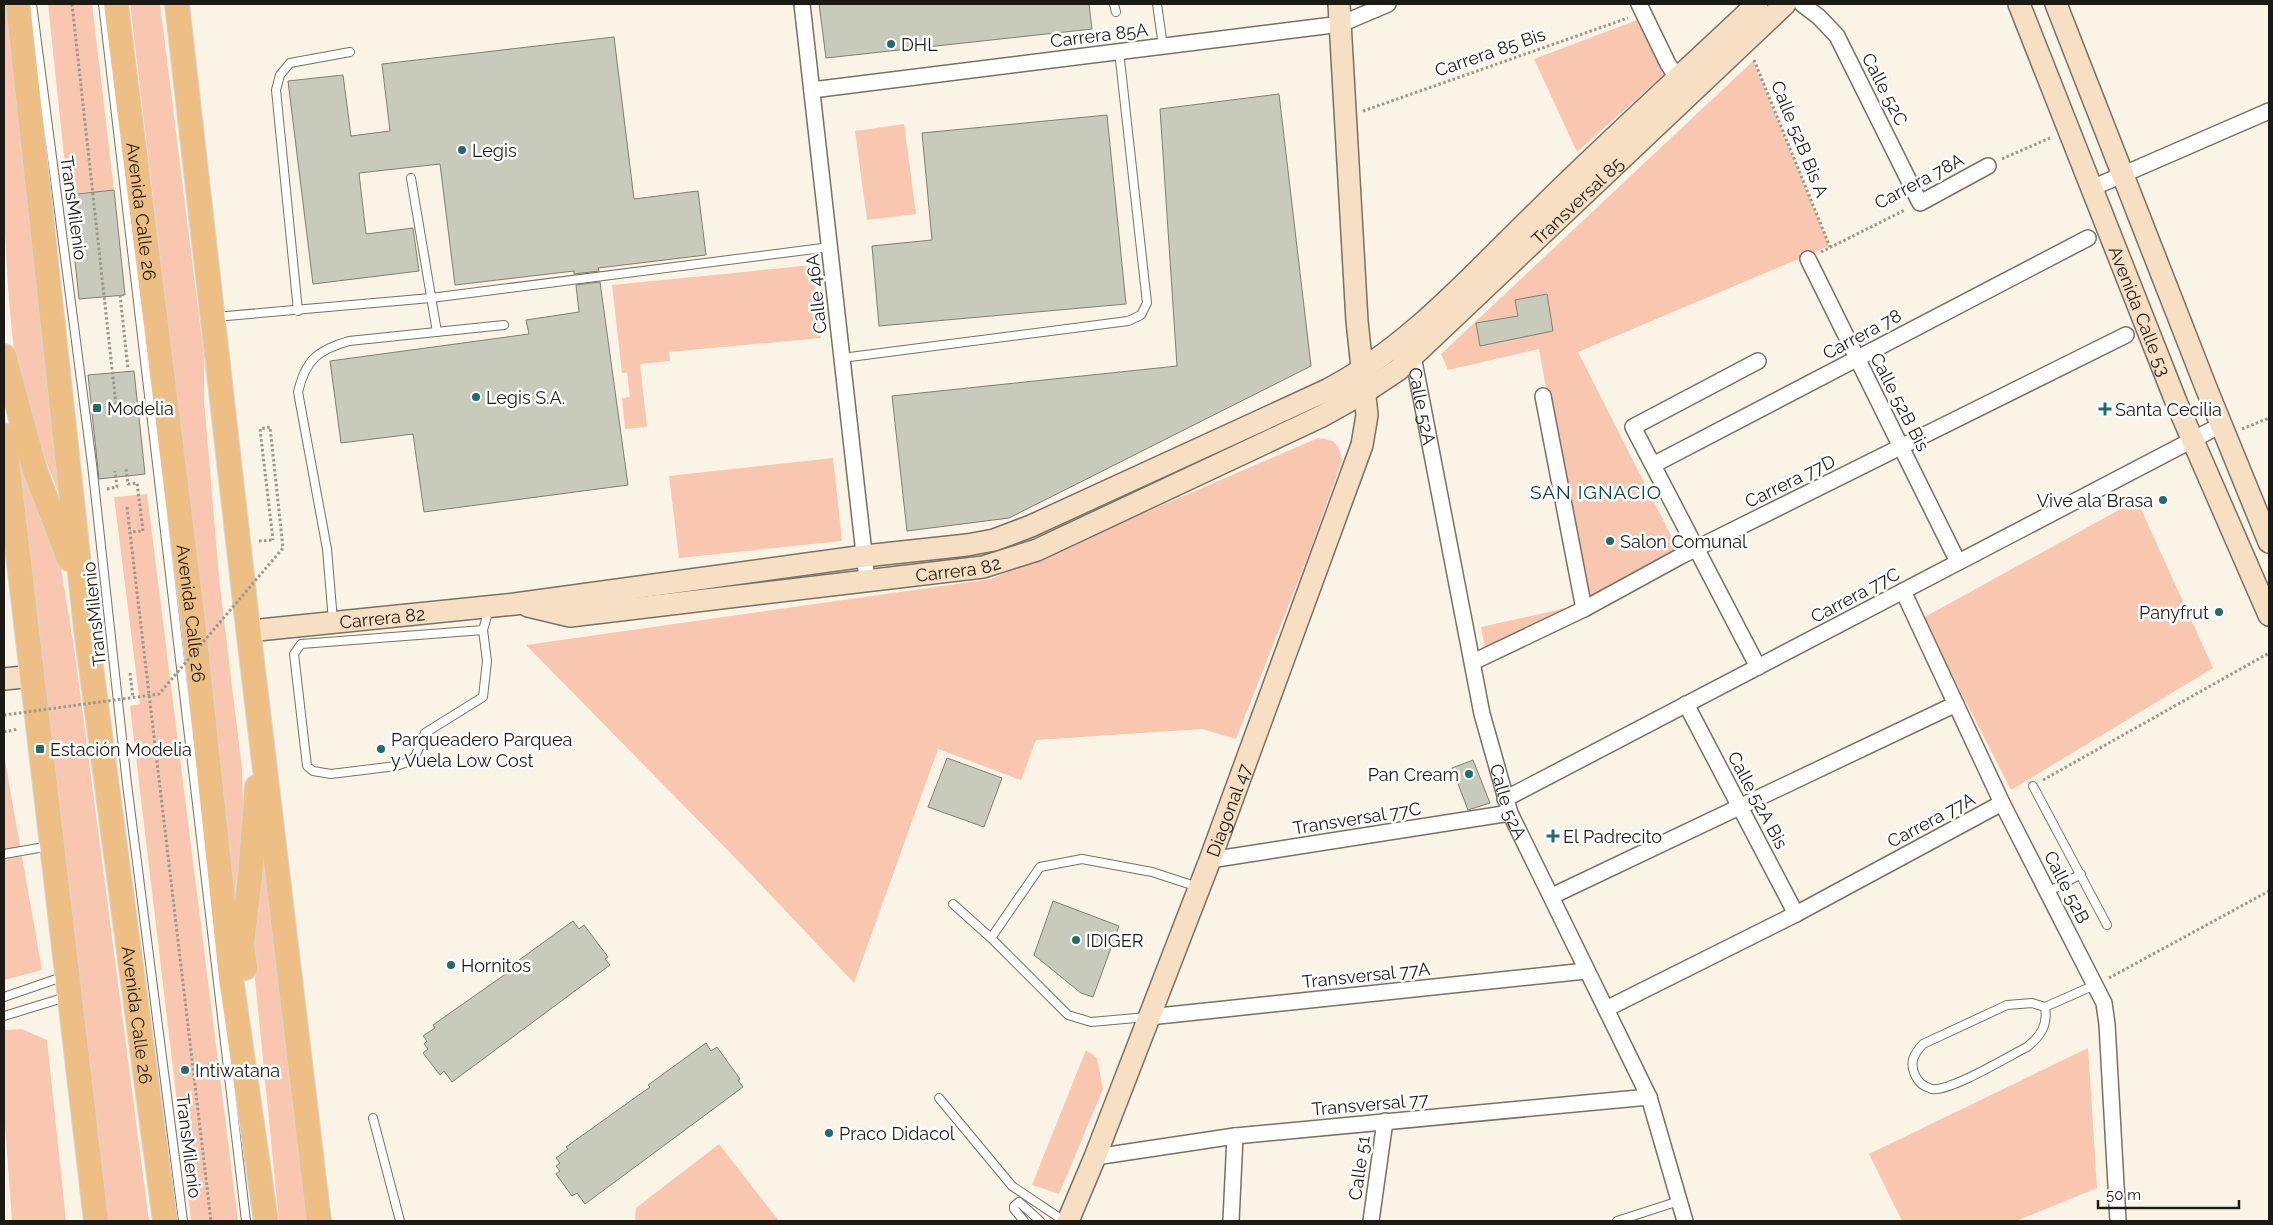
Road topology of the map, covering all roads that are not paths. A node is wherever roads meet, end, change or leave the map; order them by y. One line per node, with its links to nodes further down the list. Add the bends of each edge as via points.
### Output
1 (18, 4): 60 (main road, Avenida Calle 26)
2 (32, 4): 104 (lane, TransMilenio, via 92,464 127,784)
3 (103, 4): 105 (lane)
4 (116, 4): 100 (main road, Avenida Calle 26, via 194,630 231,978)
5 (177, 4): 32 (main road)
6 (802, 4): 20 (street, Calle 46A)
7 (1158, 4): 16 (lane)
8 (1385, 4): 15 (street, Carrera 85A)
9 (1785, 4): 14 (street, Transversal 85)
10 (1802, 4): 26 (street, Calle 52C, via 1820,17 1837,36)
11 (2019, 4): 25 (street, Avenida Calle 53)
12 (2056, 4): 23 (street, Avenida Calle 53)
13 (1641, 8): 19 (street)
14 (1761, 9): 19 (street, Transversal 85); 37 (street, Transversal 85, via 1744,42)
15 (1340, 14): 16 (street, Carrera 85A); 41 (street, via 1357,321)
16 (1163, 46): 18 (street, Carrera 85A)
17 (350, 52): 31 (lane, via 290,63 277,81)
18 (1119, 52): 20 (street, Carrera 85A); 38 (lane, via 1147,303 1142,315 1128,321)
19 (1678, 79): 41 (street, Transversal 85, via 1419,324)
20 (812, 90): 28 (street, Calle 46A)
21 (2269, 111): 23 (street)
22 (1988, 166): 26 (street, Carrera 78A)
23 (2123, 175): 25 (street); 44 (street, Avenida Calle 53)
24 (411, 178): 30 (lane)
25 (2092, 188): 46 (street, Avenida Calle 53)
26 (1920, 203)
27 (2088, 238): 39 (street, Carrera 78)
28 (830, 247): 30 (lane); 38 (street, Calle 46A)
29 (1808, 259): 39 (street, Calle 52B Bis)
30 (431, 298): 31 (lane); 34 (lane)
31 (298, 311): 32 (lane)
32 (213, 317): 61 (main road)
33 (504, 325): 34 (lane)
34 (437, 332): 59 (lane, via 349,341 326,348 311,361 301,378 298,392 327,549)
35 (2126, 335): 47 (street, Carrera 77D)
36 (4, 356): 60 (main road, via 35,470 70,564)
37 (1413, 356): 42 (street, Transversal 85, via 1388,379); 63 (street, Calle 52A)
38 (842, 358): 51 (street, Calle 46A)
39 (1856, 358): 47 (street, Calle 52B Bis); 48 (street, Carrera 78)
40 (1758, 361): 48 (street, via 1633,427)
41 (1363, 370): 42 (street); 51 (street, Carrera 82, via 1325,391 1004,537 967,545)
42 (1366, 392): 53 (street, Carrera 82, via 1314,420 1037,550 983,567); 77 (street, Diagonal 47, via 1367,416 1362,445)
43 (1543, 396): 57 (street)
44 (2223, 430): 46 (street, Carrera 77C); 49 (street, Avenida Calle 53)
45 (4, 435): 65 (main road)
46 (2193, 440): 52 (street, Carrera 77C); 58 (street, Avenida Calle 53)
47 (1901, 447): 50 (street, Carrera 77D); 52 (street, Calle 52B Bis)
48 (1653, 464): 50 (street)
49 (2269, 542)
50 (1696, 549): 57 (street, Carrera 77D); 64 (street)
51 (864, 556): 53 (street, Calle 46A); 55 (street, Carrera 82)
52 (1958, 562): 54 (street, Carrera 77C)
53 (867, 580): 55 (street, Carrera 82, via 570,616)
54 (1903, 591): 64 (street, Carrera 77C); 68 (street, Calle 52B)
55 (516, 604): 56 (street, Carrera 82)
56 (490, 606): 59 (street, Carrera 82); 62 (lane)
57 (1584, 608): 63 (street, Carrera 77D)
58 (2269, 615)
59 (333, 621): 61 (street, Carrera 82)
60 (86, 629): 102 (main road, Avenida Calle 26)
61 (249, 630): 69 (main road)
62 (482, 630): 62 (lane, via 487,662 483,697 425,733 415,757 396,766 331,774 307,766 294,654 302,644)
63 (1472, 662): 71 (street, Calle 52A)
64 (1758, 667): 67 (street, Carrera 77C)
65 (33, 676): 66 (street); 75 (main road)
66 (4, 679)
67 (1686, 704): 71 (street, Carrera 77C); 73 (street, Calle 52A Bis)
68 (1956, 704): 72 (street, Calle 52B); 73 (street)
69 (261, 736): 100 (main road, via 242,944 256,1059); 107 (main road)
70 (2033, 786): 78 (lane)
71 (1505, 799): 74 (street, Calle 52A)
72 (2002, 803): 80 (street, Calle 52B); 83 (street, Carrera 77A)
73 (1740, 806): 81 (street); 83 (street, Calle 52A Bis)
74 (1510, 814): 77 (street, Transversal 77C); 81 (street, Calle 52A)
75 (52, 846): 76 (lane); 88 (main road)
76 (4, 854)
77 (1210, 860): 79 (street, Diagonal 47)
78 (2081, 874): 80 (lane); 84 (lane)
79 (1199, 887): 85 (lane, via 1152,872 1082,859 1040,867); 93 (street, Diagonal 47)
80 (2048, 892): 87 (street, Calle 52B)
81 (1552, 896): 86 (street, Calle 52A)
82 (953, 904): 85 (lane)
83 (1796, 914): 91 (street, Carrera 77A)
84 (2107, 925)
85 (991, 938): 93 (lane, via 1068,1015 1091,1022)
86 (1586, 971): 91 (street, Calle 52A); 93 (street, Transversal 77A)
87 (2095, 985): 90 (lane); 117 (street, Calle 52B, via 2104,1003 2107,1024)
88 (68, 986): 89 (lane); 92 (lane); 103 (main road)
89 (4, 997)
90 (2045, 1007): 90 (lane, via 2032,1003 2007,1005 1923,1044 1914,1054 1912,1063 1918,1082 1932,1089 1949,1086 2027,1047 2044,1029 2047,1020)
91 (1606, 1009): 94 (street, Calle 52A)
92 (4, 1016)
93 (1149, 1017): 99 (street, Diagonal 47)
94 (1649, 1096): 97 (street, Transversal 77); 101 (street, Calle 52A)
95 (939, 1098): 111 (lane, via 1012,1186)
96 (373, 1118): 108 (lane)
97 (1385, 1121): 98 (street, Transversal 77); 114 (street, Calle 51)
98 (1235, 1136): 99 (street, Transversal 77); 113 (street)
99 (1095, 1157): 112 (street, Diagonal 47)
100 (260, 1184): 106 (main road, Avenida Calle 26)
101 (1679, 1201): 115 (lane); 116 (street, Calle 52A)
102 (164, 1216)
103 (96, 1221)
104 (183, 1221)
105 (246, 1221)
106 (266, 1221)
107 (319, 1221)
108 (400, 1221)
109 (1024, 1221): 110 (lane, via 1014,1209 1019,1202)
110 (1040, 1221)
111 (1064, 1221)
112 (1068, 1221)
113 (1231, 1221)
114 (1371, 1221)
115 (1617, 1221)
116 (1685, 1221)
117 (2118, 1221)

